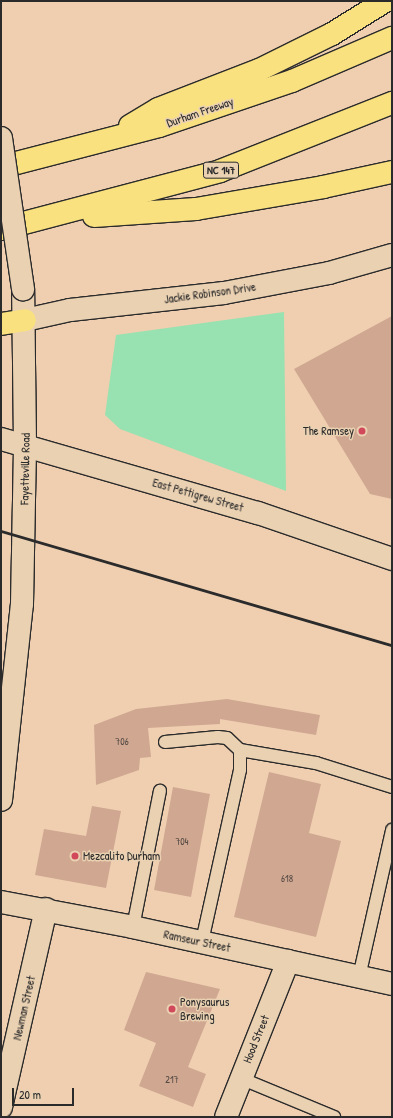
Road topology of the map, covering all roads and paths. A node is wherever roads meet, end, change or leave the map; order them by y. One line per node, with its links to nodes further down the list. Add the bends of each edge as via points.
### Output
1 (385, 1): 5 (highway, via 319,40 259,70 158,109)
2 (392, 38): 5 (highway, Durham Freeway, via 292,81)
3 (392, 103): 8 (highway, NC 147, via 220,171)
4 (1, 138): 11 (street, Fayetteville Road, bridge)
5 (100, 143): 6 (highway, Durham Freeway)
6 (1, 167)
7 (392, 172): 8 (highway, via 196,209)
8 (45, 220): 9 (highway, NC 147)
9 (1, 230)
10 (392, 255): 11 (street, Jackie Robinson Drive, via 329,273 224,293 70,310)
11 (25, 320): 12 (highway); 14 (street, Fayetteville Road)
12 (1, 324)
13 (1, 439): 14 (street, East Pettigrew Street)
14 (25, 444): 15 (street, East Pettigrew Street, via 258,513); 20 (street, Fayetteville Road, via 22,604)
15 (392, 559)
16 (166, 742): 17 (lane, via 218,737 226,738)
17 (240, 750): 18 (lane, via 316,763); 25 (lane, via 240,770)
18 (392, 787)
19 (160, 791): 24 (lane)
20 (1, 800)
21 (392, 830): 27 (lane)
22 (1, 902): 23 (street, Ramseur Street)
23 (46, 909): 24 (street, Ramseur Street); 30 (street, Newman Street)
24 (133, 927): 25 (street, Ramseur Street)
25 (202, 942): 26 (street, Ramseur Street)
26 (288, 960): 27 (street, Ramseur Street); 29 (street, Hood Street)
27 (359, 977): 28 (street, Ramseur Street)
28 (392, 984)
29 (240, 1078): 31 (street, Hood Street); 32 (lane)
30 (1, 1107)
31 (226, 1117)
32 (334, 1117)

